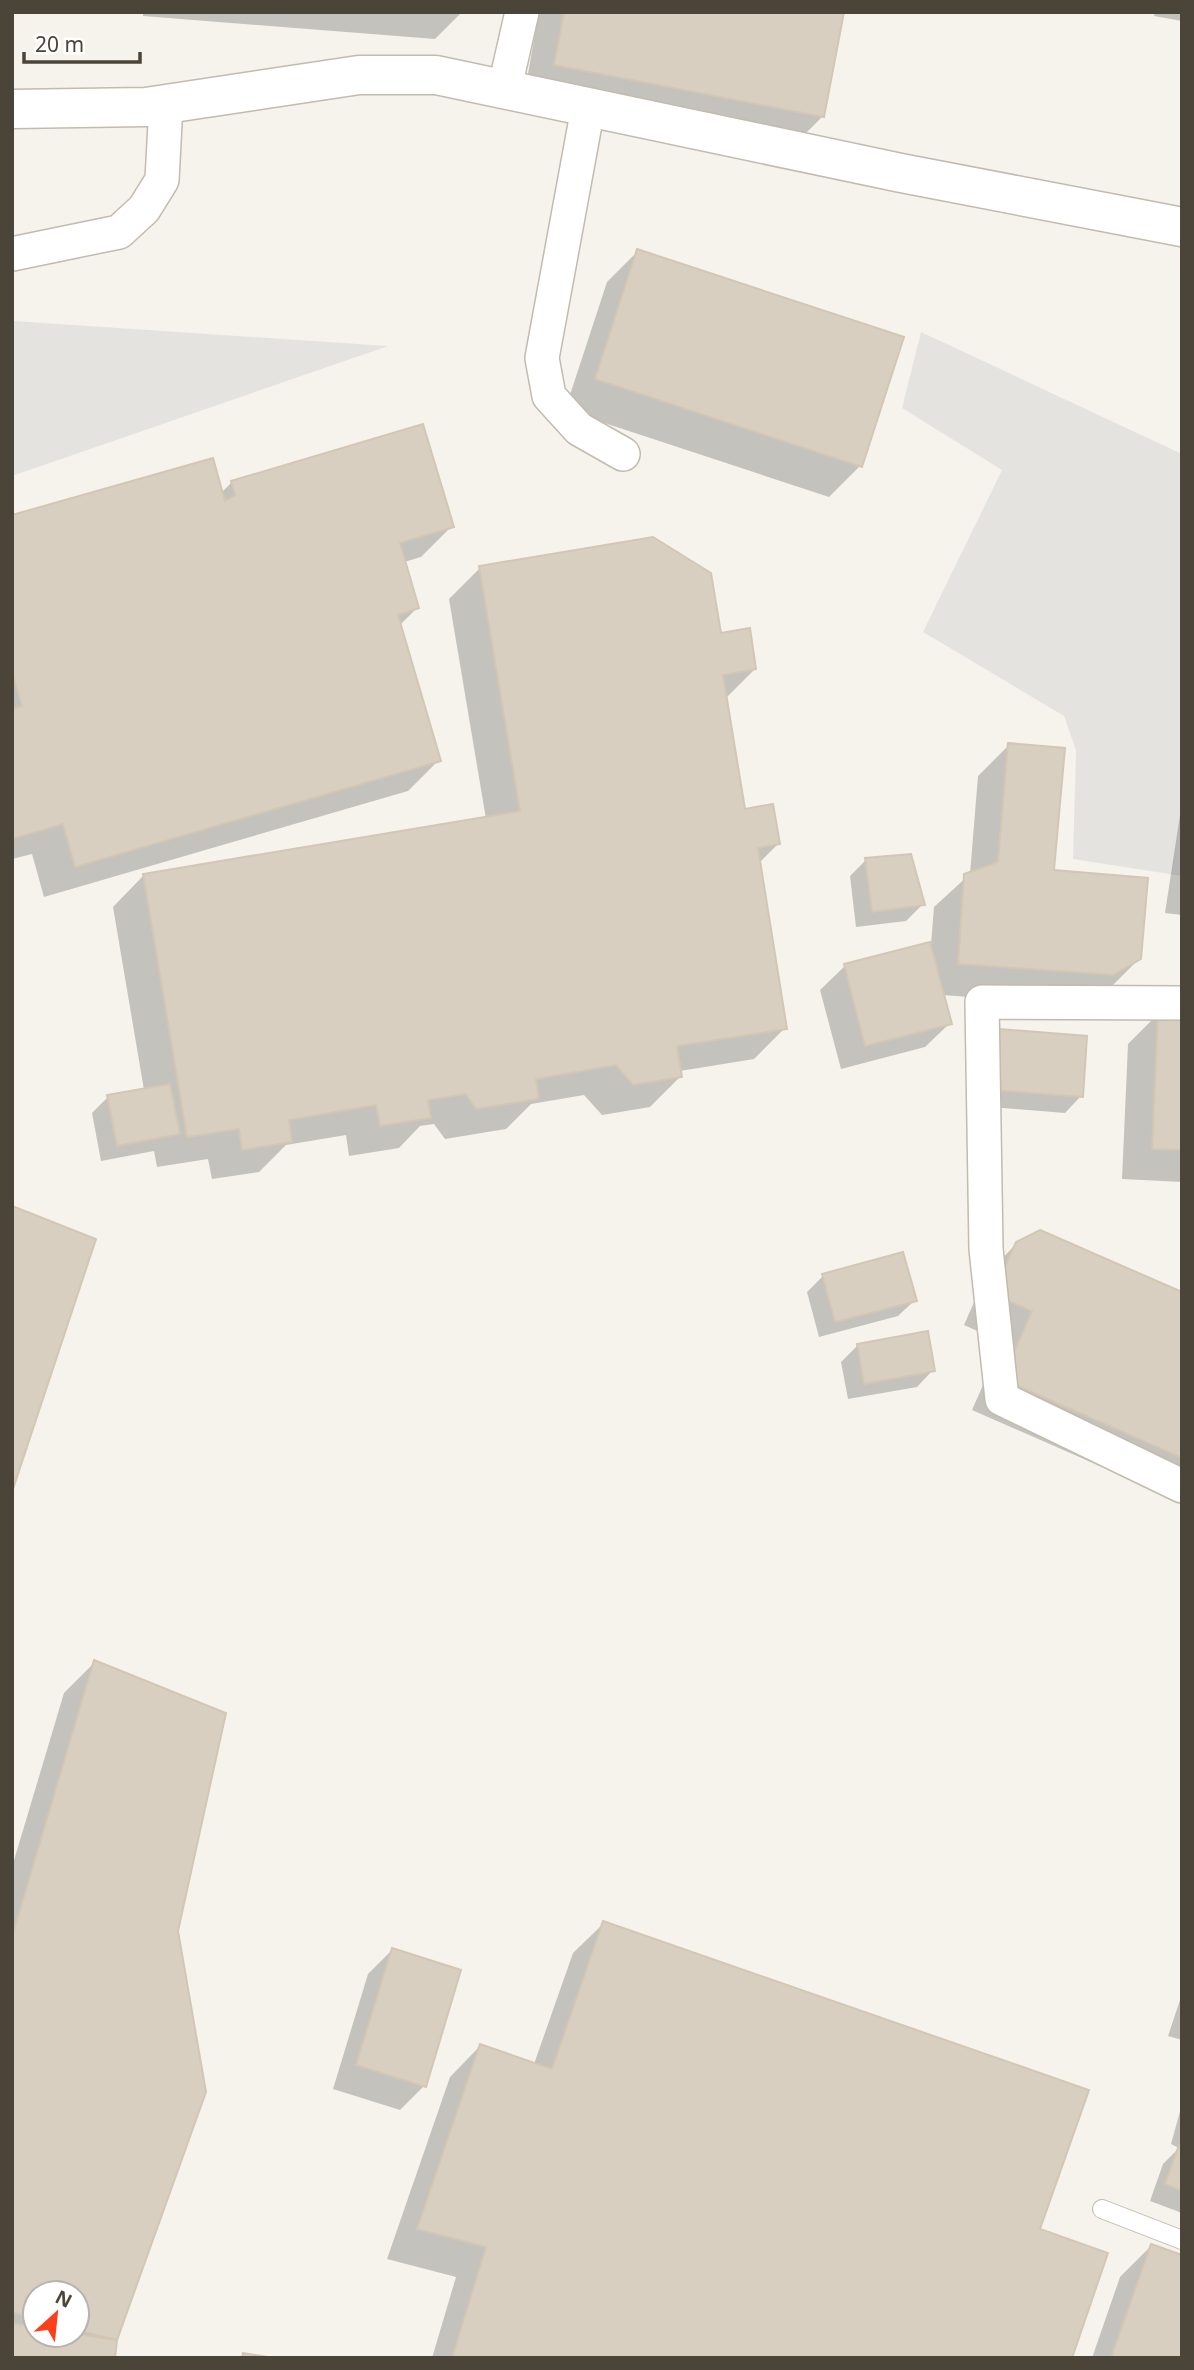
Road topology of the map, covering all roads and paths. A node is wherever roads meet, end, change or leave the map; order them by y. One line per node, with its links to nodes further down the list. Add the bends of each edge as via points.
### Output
1 (522, 12): 2 (street)
2 (504, 90): 3 (street, via 436,75 359,75); 4 (street)
3 (166, 104): 5 (street); 7 (street, via 162,180 144,209 119,232)
4 (587, 108): 6 (street); 8 (street, via 542,358 549,396 579,429)
5 (12, 109)
6 (1182, 227)
7 (12, 254)
8 (623, 454)
9 (1182, 1003): 10 (street, via 982,1003 986,1249 1002,1399)
10 (1182, 1486)
11 (1102, 2209): 12 (lane)
12 (1182, 2240)

